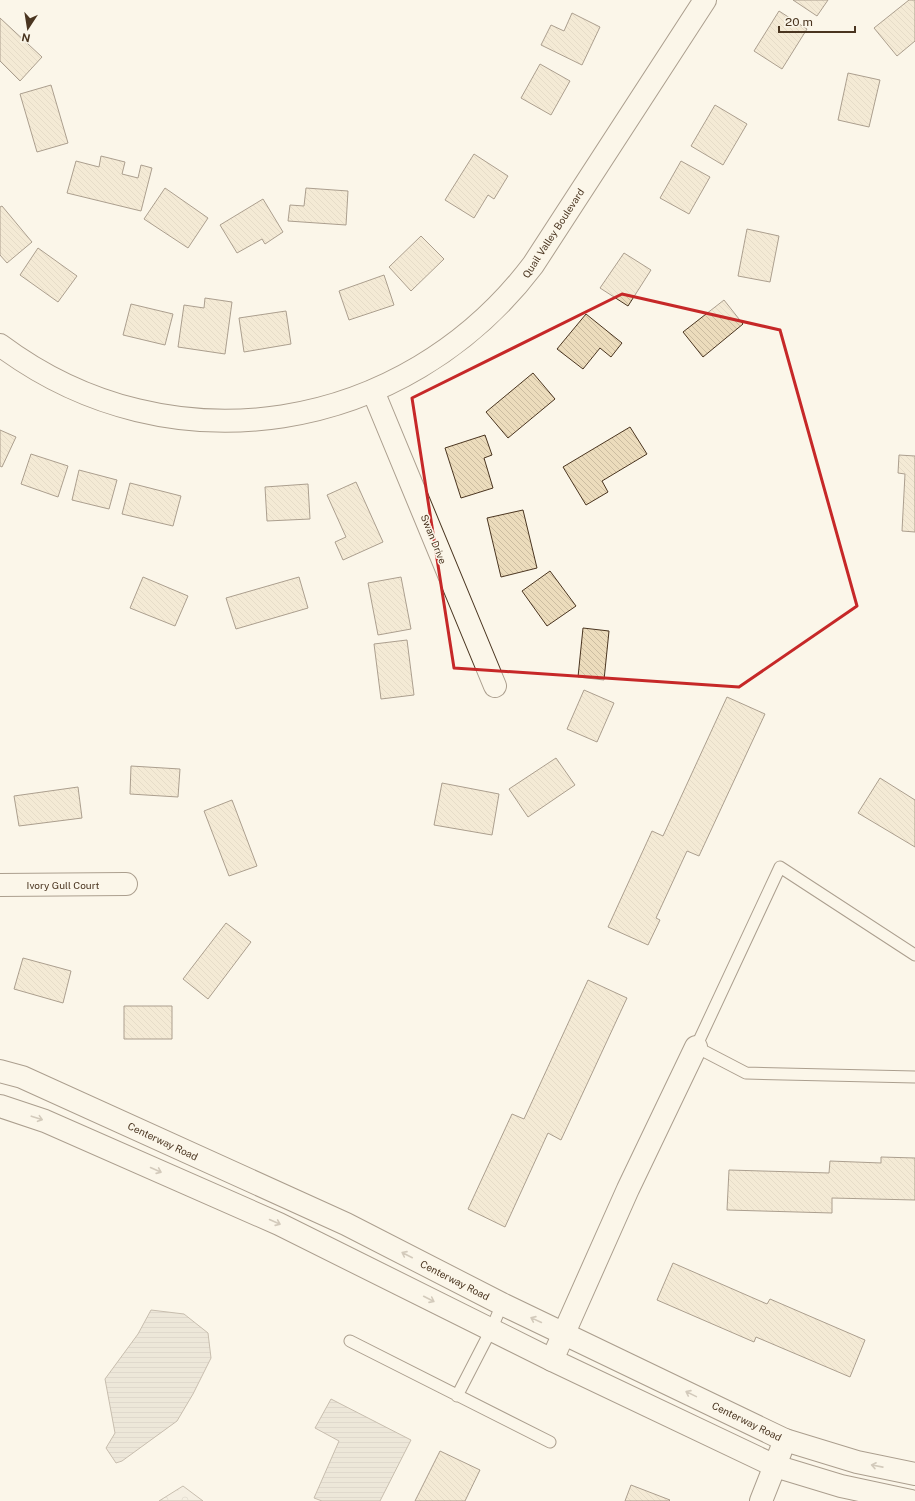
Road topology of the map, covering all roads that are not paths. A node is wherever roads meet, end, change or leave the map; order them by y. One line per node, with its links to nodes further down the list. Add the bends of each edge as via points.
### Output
1 (704, 0): 3 (street, Quail Valley Boulevard, via 521,282 464,338 409,374)
2 (0, 345): 3 (street, Quail Valley Boulevard, via 53,379 101,400 151,414 191,420 273,418 352,400)
3 (373, 391): 4 (street, Swan Drive)
4 (495, 686)
5 (126, 884): 6 (street, Ivory Gull Court)
6 (0, 886)
7 (915, 955): 8 (lane, via 780,867)
8 (696, 1047): 10 (lane, via 746,1073); 14 (street, via 628,1189)
9 (0, 1071): 12 (street, Centerway Road, one-way to 9, via 346,1224 22,1076)
10 (915, 1078)
11 (0, 1106): 13 (street, one-way to 13, via 45,1121 279,1224)
12 (502, 1304): 13 (lane); 14 (street, Centerway Road, one-way to 12)
13 (492, 1330): 16 (street); 17 (lane)
14 (565, 1333): 16 (street); 18 (street, Centerway Road, one-way to 14)
15 (350, 1341): 17 (lane)
16 (552, 1360): 20 (street)
17 (458, 1396): 19 (lane)
18 (785, 1440): 20 (street); 21 (street, Centerway Road, one-way to 18, via 857,1462)
19 (550, 1442)
20 (775, 1466): 22 (street); 23 (street, via 841,1486)
21 (915, 1474)
22 (761, 1501)
23 (911, 1501)

